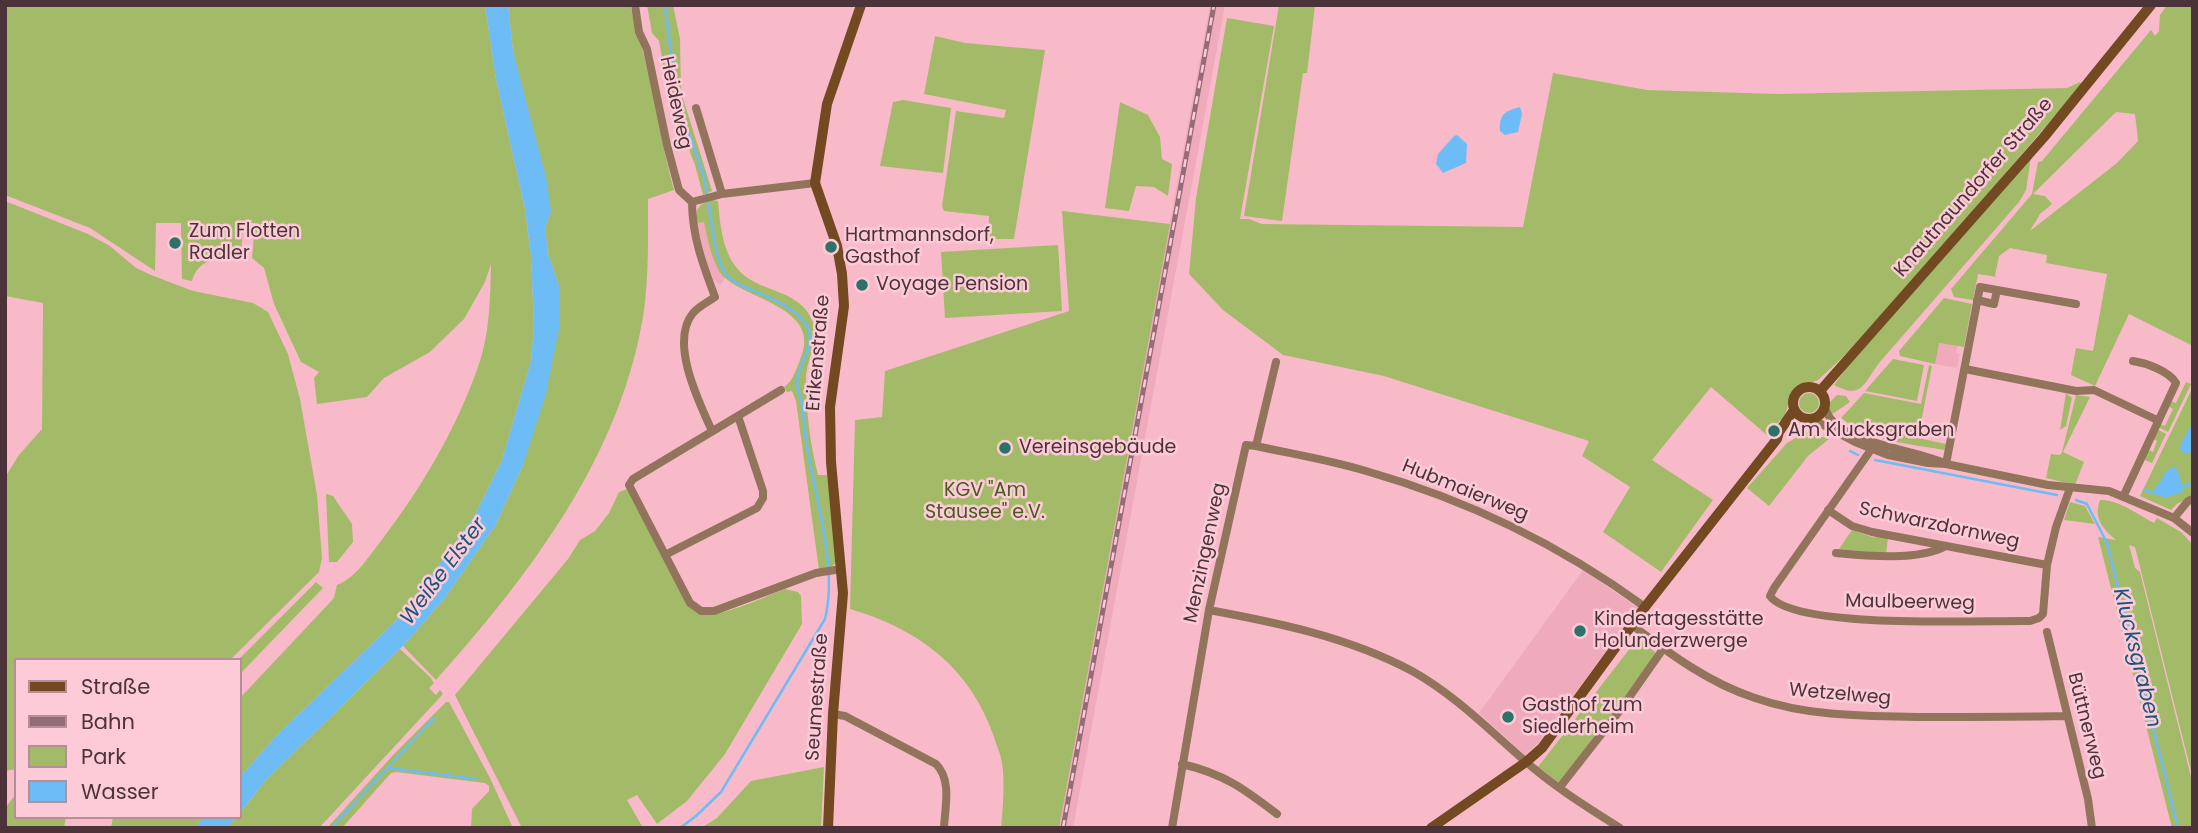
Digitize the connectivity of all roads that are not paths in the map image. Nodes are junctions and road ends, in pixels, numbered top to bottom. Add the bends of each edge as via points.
1 (635, 5) edge
2 (861, 5) edge
3 (2151, 5) edge
4 (696, 108) dead end
5 (815, 183) junction
6 (722, 194) junction
7 (692, 202) junction
8 (1997, 290) junction
9 (1977, 300) junction
10 (2076, 304) dead end
11 (2133, 361) dead end
12 (1276, 362) dead end
13 (1965, 369) junction
14 (781, 390) dead end
15 (1820, 391) junction
16 (1825, 406) junction
17 (1794, 410) junction
18 (738, 416) junction
19 (1809, 419) junction
20 (2157, 420) junction
21 (712, 431) junction
22 (1779, 437) junction
23 (1256, 446) junction
24 (1873, 447) junction
25 (831, 462) joint
26 (1946, 464) junction
27 (2070, 488) junction
28 (2124, 495) junction
29 (2193, 499) edge
30 (1828, 510) junction
31 (2174, 518) junction
32 (2193, 533) edge
33 (1946, 546) junction
34 (1836, 554) dead end
35 (665, 555) junction
36 (2048, 565) junction
37 (836, 569) junction
38 (1645, 607) junction
39 (1209, 610) junction
40 (1632, 625) junction
41 (2046, 632) dead end
42 (1663, 649) junction
43 (833, 714) junction
44 (2067, 716) junction
45 (1526, 762) junction
46 (1182, 764) junction
47 (1560, 787) junction
48 (1277, 814) dead end
49 (828, 828) edge
50 (944, 828) edge
51 (1172, 828) edge
52 (1431, 828) edge
53 (1620, 828) edge
54 (2092, 828) edge

1 - 7 street, Heideweg via 679,190
2 - 5 main road, Erikenstraße via 827,104
3 - 15 main road, Knautnaundorfer Straße via 2044,137
4 - 6 street, Heideweg
5 - 6 street
5 - 25 main road, Erikenstraße via 837,246 844,306 831,395
6 - 7 street
7 - 21 street, Heideweg via 698,252 715,297 694,312 684,349 696,397
8 - 9 street via 1980,287
8 - 9 street via 1994,304
8 - 10 street
9 - 13 street
11 - 20 street via 2173,377 2176,383
12 - 23 street, Menzingenweg
13 - 20 street via 2076,391 2094,390
13 - 26 street
14 - 18 street
15 - 16 main road
15 - 17 main road via 1800,389 1793,399
16 - 19 main road via 1821,414
16 - 24 street via 1827,415 1840,427
17 - 19 main road
17 - 22 main road
18 - 21 street
18 - 35 street via 763,498 757,508
19 - 22 main road
19 - 24 street
20 - 28 street
21 - 35 street via 629,485
22 - 38 main road
23 - 38 street, Hubmaierweg via 1363,470 1457,501 1518,527
23 - 39 street, Menzingenweg via 1246,445
24 - 26 street via 1929,456
24 - 30 street, Maulbeerweg
25 - 37 main road, Seumestraße
26 - 27 street
27 - 28 street
27 - 36 street
28 - 31 street
29 - 31 street
30 - 33 street, Schwarzdornweg via 1852,526
30 - 36 street, Maulbeerweg via 1770,596 1781,606 1877,621 2030,621 2043,614
31 - 32 street
33 - 34 street via 1892,555
33 - 36 street, Schwarzdornweg
35 - 37 street via 690,603 701,611 714,611
37 - 43 main road, Seumestraße via 842,620
38 - 40 main road
39 - 45 street via 1319,633 1412,672 1476,715
39 - 46 street, Menzingenweg
40 - 42 street, Wetzelweg
40 - 45 main road via 1542,748
41 - 44 street, Büttnerweg
42 - 44 street, Wetzelweg via 1717,682 1783,707 1875,716
42 - 47 street
43 - 49 main road, Seumestraße
43 - 50 street via 845,716 943,771
44 - 54 street, Büttnerweg
45 - 47 street
45 - 52 main road
46 - 48 street via 1234,782
46 - 51 street, Menzingenweg
47 - 53 street

